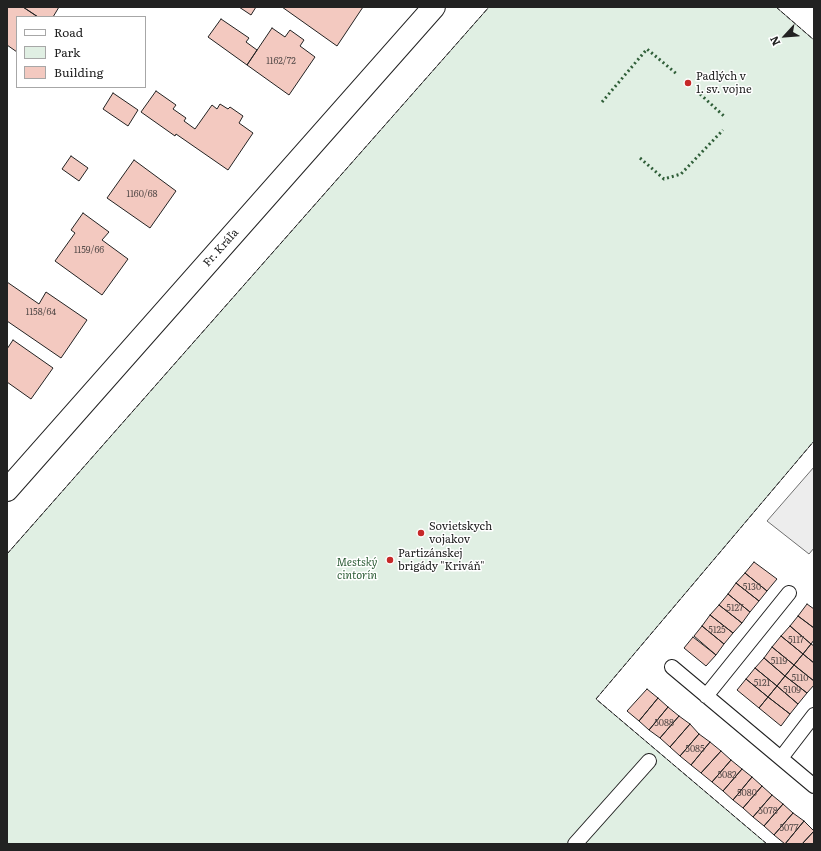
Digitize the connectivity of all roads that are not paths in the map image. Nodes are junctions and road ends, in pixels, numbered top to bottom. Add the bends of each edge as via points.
1 (434, 7) edge
2 (7, 490) edge
3 (788, 593) dead end
4 (672, 667) dead end
5 (706, 696) junction
6 (814, 715) edge
7 (780, 758) junction
8 (649, 761) dead end
9 (814, 786) edge
10 (575, 844) edge

1 - 2 street, Fr. Kráľa
3 - 5 lane
4 - 5 lane
5 - 7 lane
6 - 7 lane
7 - 9 lane
8 - 10 lane

